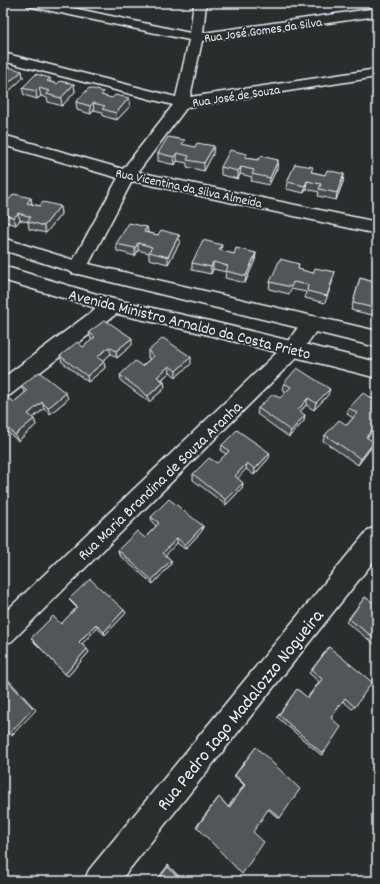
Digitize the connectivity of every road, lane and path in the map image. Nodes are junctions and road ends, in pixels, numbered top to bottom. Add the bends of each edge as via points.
1 (32, 3) edge
2 (101, 3) edge
3 (200, 3) edge
4 (323, 8) dead end
5 (377, 12) edge
6 (97, 17) junction
7 (331, 19) junction
8 (196, 38) junction
9 (3, 57) edge
10 (376, 74) edge
11 (182, 103) junction
12 (3, 140) edge
13 (127, 174) junction
14 (377, 228) edge
15 (3, 244) edge
16 (78, 268) junction
17 (3, 273) edge
18 (113, 306) junction
19 (310, 324) junction
20 (377, 339) edge
21 (292, 350) junction
22 (377, 370) edge
23 (3, 389) edge
24 (377, 538) edge
25 (3, 632) edge
26 (100, 881) edge

1 - 6 street, Rua José Gomes da Silva
2 - 6 street
3 - 8 street
4 - 7 street
5 - 7 street, Rua José Gomes da Silva
6 - 8 street, Rua José Gomes da Silva
7 - 8 street, Rua José Gomes da Silva
8 - 11 street
9 - 11 street, Rua José de Souza
10 - 11 street, Rua José de Souza
11 - 13 street
12 - 13 street, Rua Vicentina da Silva Almeida
13 - 14 street, Rua Vicentina da Silva Almeida
13 - 16 street
15 - 16 street, Avenida Ministro Arnaldo da Costa Prieto
16 - 19 street, Avenida Ministro Arnaldo da Costa Prieto
17 - 18 street, Avenida Ministro Arnaldo da Costa Prieto
18 - 21 street, Avenida Ministro Arnaldo da Costa Prieto
18 - 23 street
19 - 20 street, Avenida Ministro Arnaldo da Costa Prieto
19 - 21 street, Rua Maria Brandina de Souza Aranha
21 - 22 street, Avenida Ministro Arnaldo da Costa Prieto
21 - 25 street, Rua Maria Brandina de Souza Aranha
24 - 26 street, Rua Pedro Iago Madalozzo Nogueira

